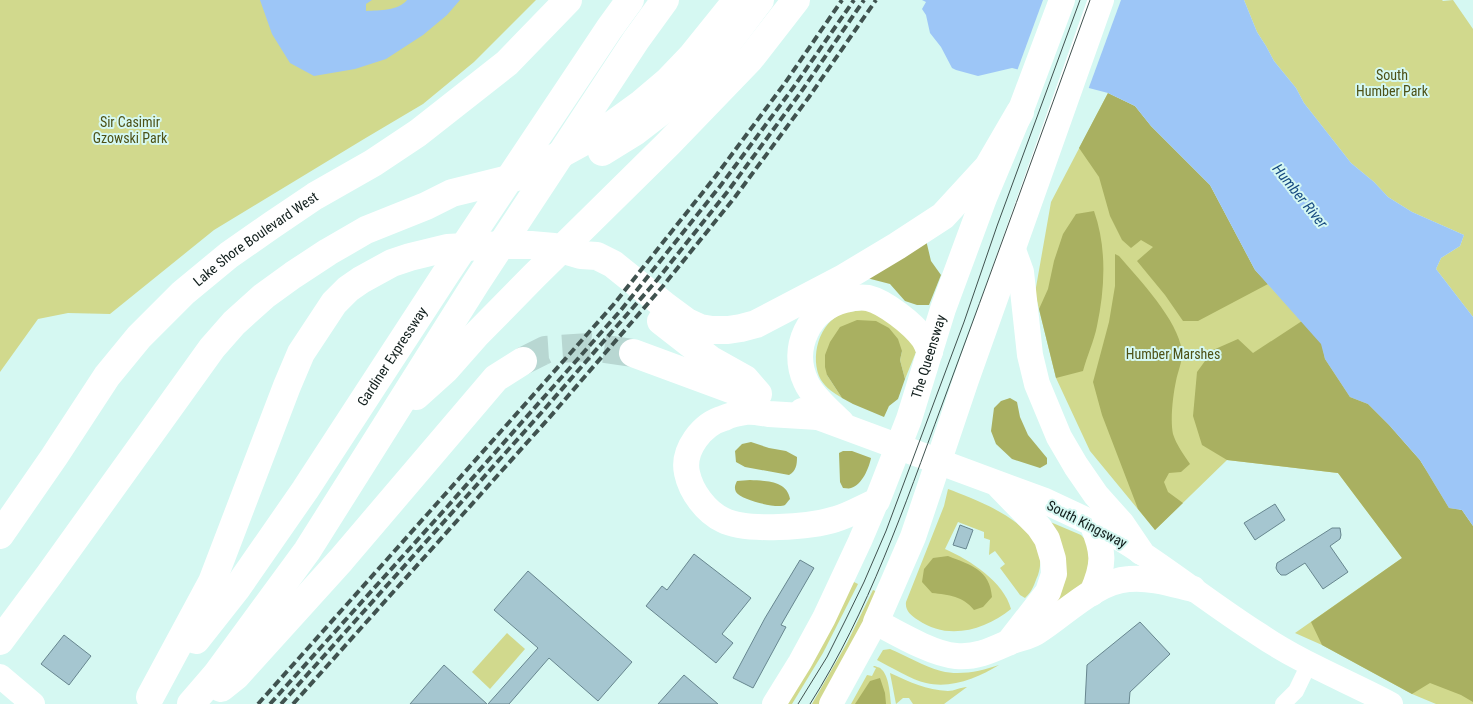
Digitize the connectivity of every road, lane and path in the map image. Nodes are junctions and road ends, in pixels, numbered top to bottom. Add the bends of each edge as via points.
1 (630, 0) edge
2 (666, 0) edge
3 (737, 0) edge
4 (760, 0) edge
5 (796, 0) edge
6 (1062, 0) edge
7 (1101, 0) edge
8 (563, 6) edge
9 (700, 61) junction
10 (1020, 112) junction
11 (579, 245) junction
12 (1013, 250) junction
13 (930, 352) junction
14 (633, 353) tunnel mouth
15 (523, 362) tunnel mouth
16 (758, 394) junction
17 (392, 417) junction
18 (818, 417) junction
19 (853, 429) junction
20 (991, 481) junction
21 (877, 500) junction
22 (1092, 523) junction
23 (0, 535) edge
24 (1141, 552) junction
25 (1193, 589) junction
26 (1092, 593) junction
27 (876, 622) junction
28 (0, 641) edge
29 (1009, 642) junction
30 (1309, 664) junction
31 (0, 676) edge
32 (147, 701) edge
33 (33, 704) edge
34 (191, 704) edge
35 (199, 704) edge
36 (774, 704) edge
37 (831, 704) edge
38 (1283, 704) edge
39 (1392, 704) edge

1 - 32 highway, Gardiner Expressway via 540,131 305,490 237,588
2 - 17 highway via 636,40 476,283
3 - 9 highway
4 - 9 highway
5 - 11 highway via 750,59 668,144
6 - 10 main road, The Queensway
7 - 12 main road
8 - 23 highway, Lake Shore Boulevard West via 507,63 418,133 374,163 315,196 228,255 183,293 139,337 107,376
9 - 28 highway via 584,142 521,176 452,193 366,230 264,296 234,323 189,379
10 - 11 highway via 988,167 944,216 842,279 756,324 728,330 700,328 687,322 613,264
10 - 13 main road, The Queensway via 984,198
11 - 16 highway via 593,268 711,360 745,379
11 - 17 highway via 534,276 446,369
11 - 32 highway via 447,248 384,267 354,284 334,303 302,353 212,582
12 - 24 main road via 1020,272 1030,355 1037,384 1059,437 1096,495
12 - 27 main road via 913,537
13 - 19 main road via 918,332 877,301 850,298 820,312 800,347 801,366 806,383 821,402
13 - 21 main road, The Queensway via 909,419
14 - 16 highway via 736,391
15 - 35 highway via 496,378 341,560 236,676
16 - 18 main road, South Kingsway
17 - 34 highway via 307,551
18 - 19 main road, South Kingsway
18 - 21 main road via 746,412 710,424 692,443 688,456 687,472 702,503 722,520 734,525 780,527 833,520
19 - 20 main road, South Kingsway
20 - 22 main road, South Kingsway
20 - 29 main road via 1039,527 1053,558 1054,574 1048,592
21 - 36 street, The Queensway via 824,618
22 - 24 street, South Kingsway
22 - 26 main road via 1102,555
24 - 25 street, South Kingsway
25 - 26 main road via 1161,581 1129,579
25 - 30 street, South Kingsway via 1262,637
26 - 29 main road via 1036,633
27 - 29 main road via 947,655 974,655
27 - 37 street
30 - 38 street via 1296,691
30 - 39 street, South Kingsway
31 - 33 street

